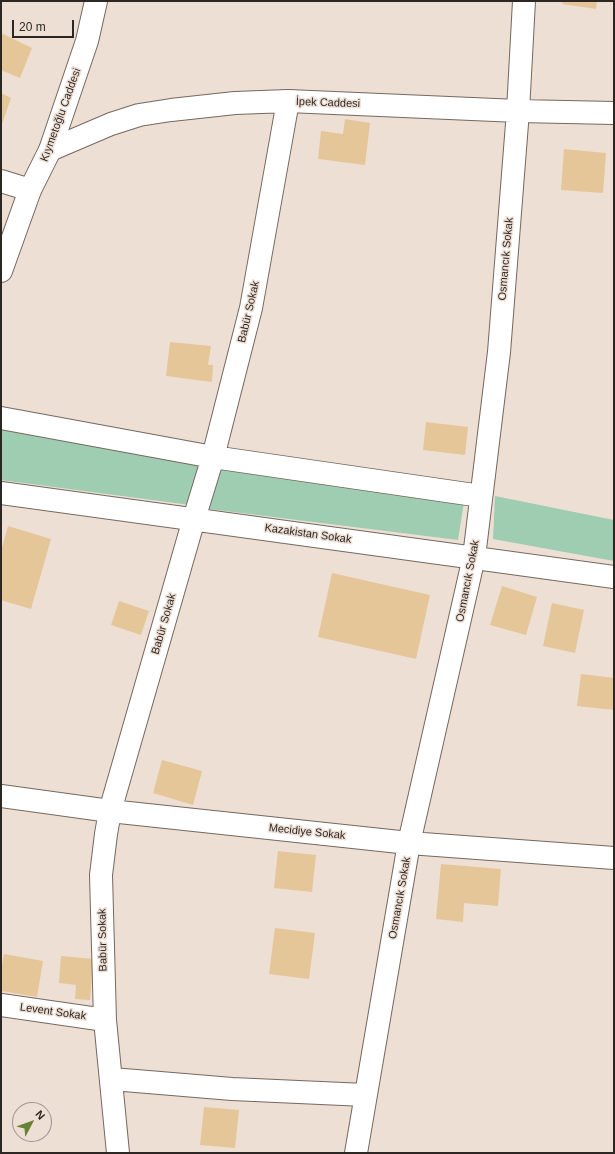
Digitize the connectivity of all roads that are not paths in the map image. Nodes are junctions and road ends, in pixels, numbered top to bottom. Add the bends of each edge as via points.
1 (96, 1) edge
2 (524, 1) edge
3 (288, 102) junction
4 (518, 111) junction
5 (614, 113) edge
6 (50, 150) junction
7 (1, 181) edge
8 (30, 190) junction
9 (1, 271) edge
10 (1, 418) edge
11 (213, 457) junction
12 (1, 493) edge
13 (481, 496) junction
14 (194, 519) junction
15 (474, 557) junction
16 (614, 577) edge
17 (1, 796) edge
18 (110, 811) junction
19 (409, 843) junction
20 (614, 858) edge
21 (1, 1005) edge
22 (105, 1020) junction
23 (112, 1079) junction
24 (365, 1095) junction
25 (118, 1153) edge
26 (356, 1153) edge

1 - 6 street, Kıymetoğlu Caddesi via 87,41
2 - 4 street, Osmancık Sokak
3 - 4 street, İpek Caddesi
3 - 6 street, İpek Caddesi via 235,103 139,115
3 - 11 street, Babür Sokak via 251,308
4 - 5 street, İpek Caddesi
4 - 13 street, Osmancık Sokak via 499,352
6 - 8 street, Kıymetoğlu Caddesi
7 - 8 street
8 - 9 street, Kıymetoğlu Caddesi
10 - 11 street
11 - 13 street
11 - 14 street, Babür Sokak
12 - 14 street, Kazakistan Sokak
13 - 15 street, Osmancık Sokak
14 - 15 street, Kazakistan Sokak
14 - 18 street, Babür Sokak
15 - 16 street, Kazakistan Sokak
15 - 19 street, Osmancık Sokak
17 - 18 street, Mecidiye Sokak
18 - 19 street, Mecidiye Sokak
18 - 22 street, Babür Sokak via 101,875
19 - 20 street, Mecidiye Sokak
19 - 24 street, Osmancık Sokak
21 - 22 street, Levent Sokak
22 - 23 street, Babür Sokak
23 - 24 street via 232,1089
23 - 25 street, Babür Sokak
24 - 26 street, Osmancık Sokak

